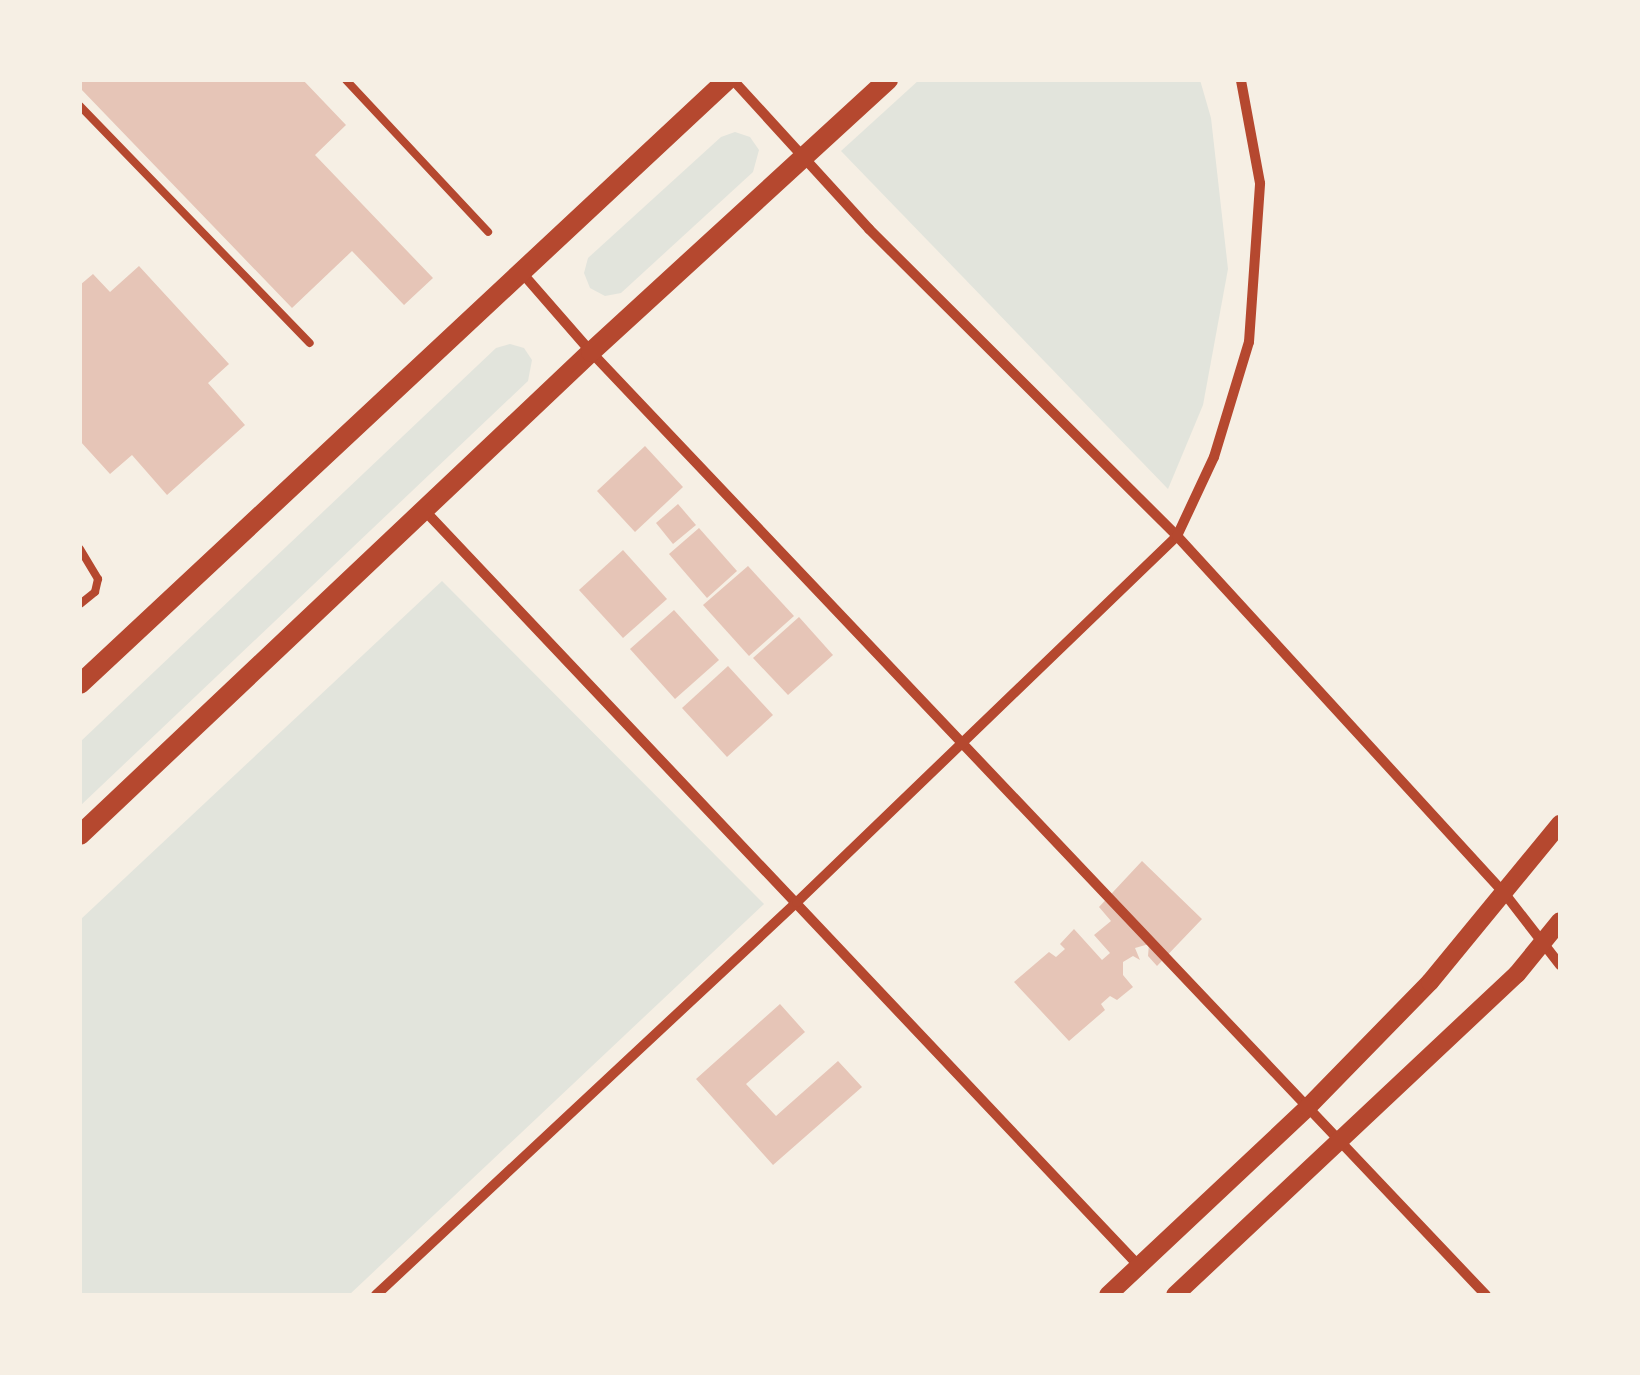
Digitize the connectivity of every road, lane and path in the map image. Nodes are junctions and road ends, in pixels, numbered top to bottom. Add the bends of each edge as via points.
1 (346, 80) edge
2 (730, 80) edge
3 (888, 80) edge
4 (1240, 80) edge
5 (80, 106) edge
6 (806, 156) junction
7 (488, 232) dead end
8 (523, 274) junction
9 (310, 342) dead end
10 (591, 352) junction
11 (426, 512) junction
12 (1177, 536) junction
13 (80, 549) edge
14 (80, 604) edge
15 (80, 684) edge
16 (963, 741) junction
17 (1560, 824) edge
18 (80, 835) edge
19 (1505, 894) junction
20 (797, 902) junction
21 (1560, 921) edge
22 (1542, 946) junction
23 (1560, 965) edge
24 (1308, 1107) junction
25 (1338, 1139) junction
26 (1138, 1266) junction
27 (376, 1295) edge
28 (1108, 1295) edge
29 (1175, 1295) edge
30 (1486, 1295) edge

1 - 7 lane
2 - 6 street
2 - 8 main road
3 - 6 main road
4 - 12 street via 1260,183 1249,342 1214,457
5 - 9 lane
6 - 10 main road
6 - 12 street via 869,229
8 - 10 street
8 - 15 main road
10 - 11 main road
10 - 16 street
11 - 18 main road
11 - 20 street
12 - 16 street
12 - 19 street
13 - 14 lane via 98,579 95,592
16 - 20 street
16 - 24 street
17 - 19 street
19 - 22 street
19 - 24 street
20 - 26 street
20 - 27 street
21 - 22 street
22 - 23 street
22 - 25 street
24 - 25 street
24 - 26 street
25 - 29 street
25 - 30 street
26 - 28 street

